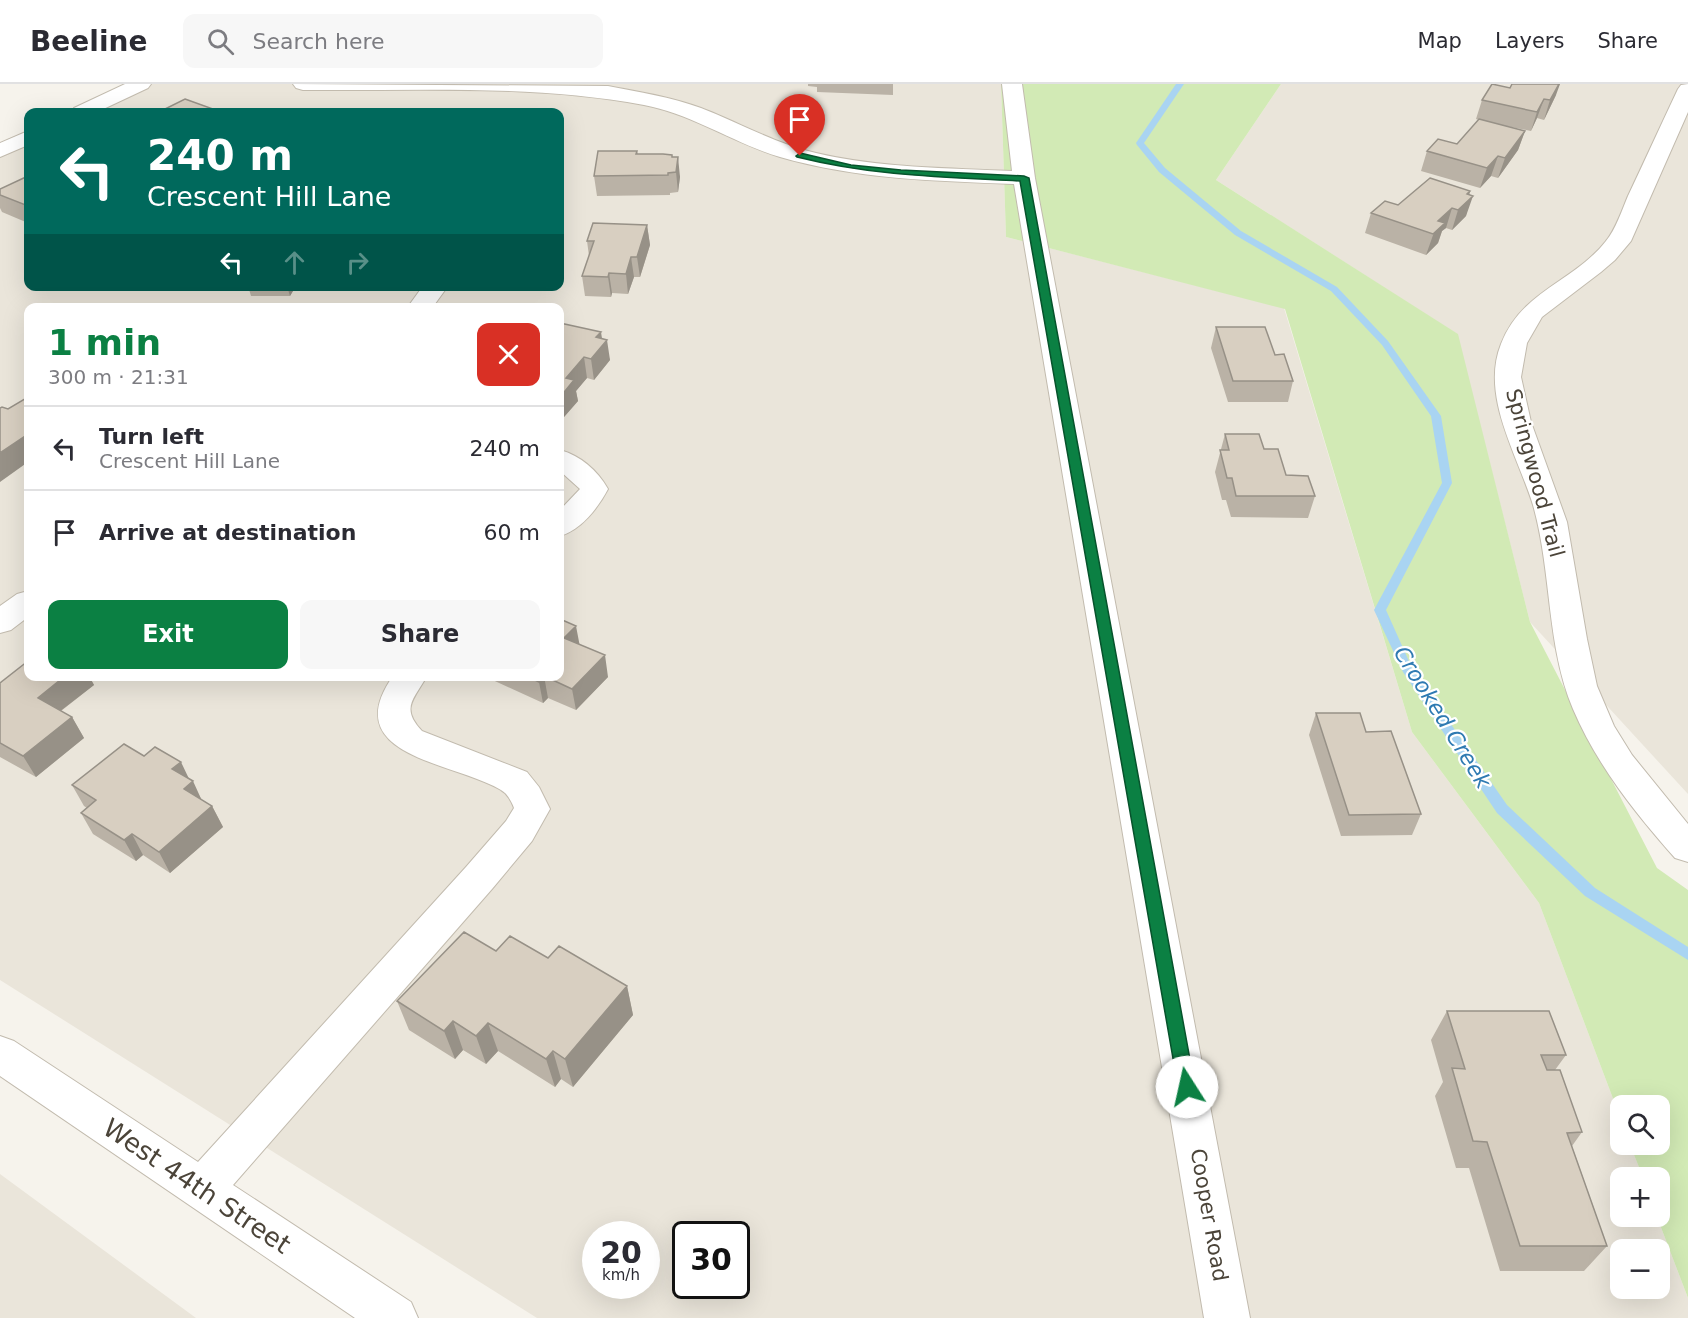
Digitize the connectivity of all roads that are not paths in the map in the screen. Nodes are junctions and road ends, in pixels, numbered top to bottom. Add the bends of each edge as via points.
1 (141, 84) edge
2 (303, 84) edge
3 (1012, 84) edge
4 (1688, 89) edge
5 (90, 108) edge
6 (24, 139) edge
7 (0, 150) edge
8 (1024, 178) junction
9 (432, 291) edge
10 (423, 303) edge
11 (564, 461) edge
12 (564, 522) edge
13 (24, 605) edge
14 (0, 622) edge
15 (408, 681) edge
16 (1688, 848) edge
17 (0, 1054) edge
18 (202, 1189) junction
19 (395, 1318) edge
20 (1227, 1318) edge

1 - 5 street
2 - 8 street via 523,95 597,90 692,112 784,151 839,165 901,173
3 - 8 street, Cooper Road
4 - 16 street, Springwood Trail via 1619,241 1592,270 1548,297 1530,315 1513,344 1508,369 1513,404 1552,520 1572,654 1586,700 1612,754 1644,799
6 - 7 street
8 - 20 street, Cooper Road
9 - 10 street
11 - 12 street via 580,471 594,489
13 - 14 street
15 - 18 street via 393,710 396,724 410,740 515,781 532,809 519,831 479,878
17 - 18 street, West 44th Street
18 - 19 street, West 44th Street

